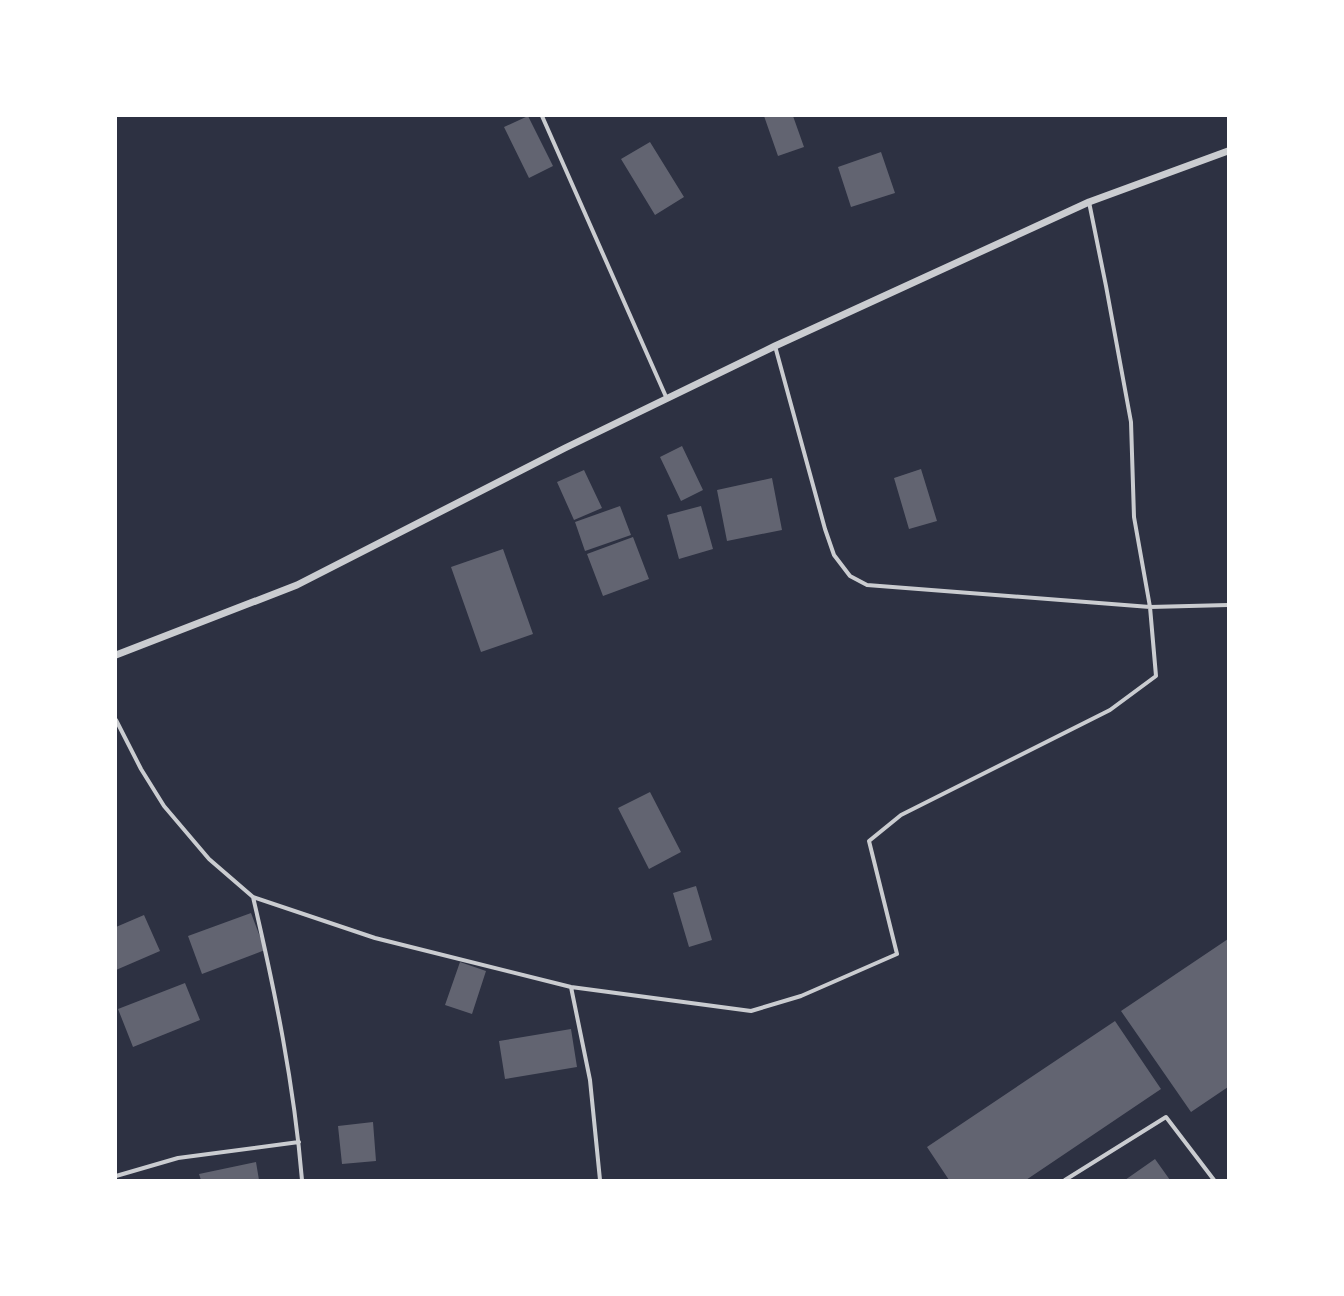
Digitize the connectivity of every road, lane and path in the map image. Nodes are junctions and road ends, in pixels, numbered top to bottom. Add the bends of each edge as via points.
1 (542, 116) edge
2 (1228, 151) edge
3 (1089, 202) junction
4 (776, 346) junction
5 (667, 399) junction
6 (1228, 605) edge
7 (1150, 607) junction
8 (116, 656) edge
9 (116, 720) edge
10 (253, 897) junction
11 (571, 987) junction
12 (299, 1142) junction
13 (116, 1176) edge
14 (302, 1180) edge
15 (600, 1180) edge
16 (1065, 1180) edge
17 (1214, 1180) edge

1 - 5 street
2 - 3 street
3 - 4 street
3 - 7 street via 1131,422 1134,517
4 - 5 street
4 - 7 street via 825,529 834,555 850,576 867,585
5 - 8 street via 565,448 297,585
6 - 7 street
7 - 11 street via 1156,676 1110,710 901,815 869,842 897,954 801,996 751,1011
9 - 10 street via 141,769 164,806 209,859
10 - 11 street via 375,938
10 - 12 street via 273,982
11 - 15 street via 590,1080
12 - 13 street via 178,1158
12 - 14 street
16 - 17 street via 1166,1117

